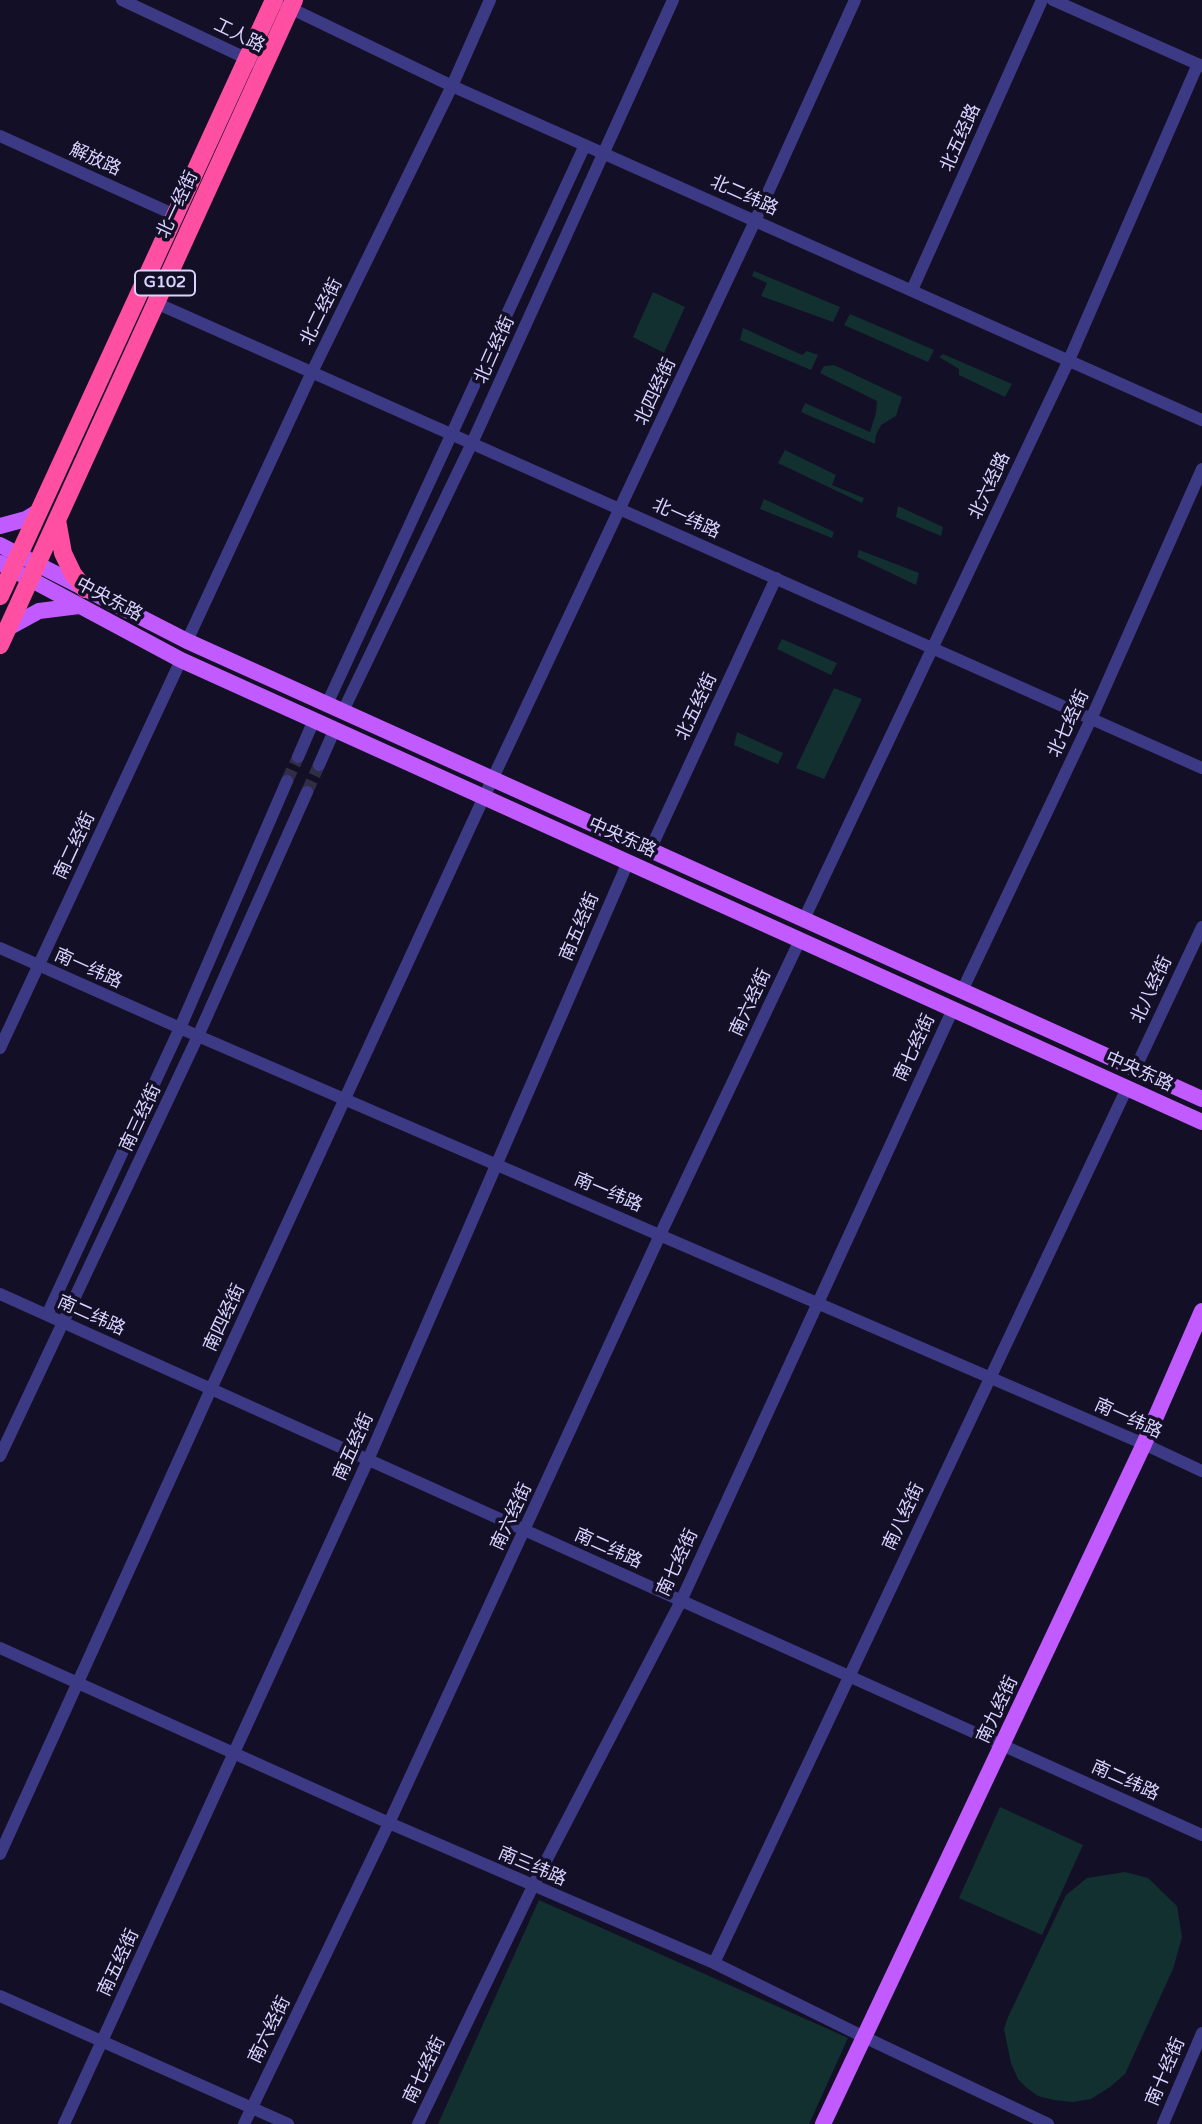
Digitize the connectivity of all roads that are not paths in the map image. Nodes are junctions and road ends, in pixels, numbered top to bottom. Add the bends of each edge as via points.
1 (122, 0) edge
2 (490, 0) edge
3 (673, 0) edge
4 (855, 0) edge
5 (1042, 0) edge
6 (1053, 0) edge
7 (283, 2) edge
8 (247, 58) junction
9 (1200, 65) edge
10 (264, 68) junction
11 (452, 86) junction
12 (0, 136) edge
13 (585, 145) junction
14 (603, 153) junction
15 (175, 215) junction
16 (755, 221) junction
17 (912, 290) junction
18 (156, 303) junction
19 (1069, 360) junction
20 (312, 372) junction
21 (1202, 420) edge
22 (452, 434) junction
23 (472, 443) junction
24 (1202, 469) edge
25 (620, 509) junction
26 (39, 511) junction
27 (57, 520) junction
28 (0, 526) edge
29 (0, 545) edge
30 (11, 562) edge
31 (34, 573) junction
32 (776, 578) junction
33 (0, 596) edge
34 (83, 598) junction
35 (8, 628) junction
36 (187, 641) junction
37 (0, 645) edge
38 (933, 648) junction
39 (181, 660) junction
40 (327, 704) junction
41 (343, 711) junction
42 (1091, 719) junction
43 (314, 720) junction
44 (334, 730) junction
45 (298, 757) tunnel mouth
46 (319, 765) tunnel mouth
47 (1202, 768) edge
48 (493, 779) junction
49 (287, 781) tunnel mouth
50 (307, 792) tunnel mouth
51 (484, 797) junction
52 (650, 850) junction
53 (628, 862) junction
54 (804, 919) junction
55 (1202, 927) edge
56 (800, 940) junction
57 (0, 948) edge
58 (38, 966) junction
59 (962, 991) junction
60 (953, 1009) junction
61 (180, 1028) junction
62 (198, 1036) junction
63 (0, 1048) edge
64 (1135, 1069) junction
65 (1127, 1088) junction
66 (345, 1099) junction
67 (1202, 1099) edge
68 (1202, 1122) edge
69 (497, 1164) junction
70 (660, 1235) junction
71 (0, 1294) edge
72 (817, 1303) junction
73 (1202, 1311) edge
74 (47, 1315) junction
75 (64, 1323) junction
76 (989, 1377) junction
77 (211, 1389) junction
78 (1144, 1444) junction
79 (0, 1456) edge
80 (368, 1460) junction
81 (1202, 1472) edge
82 (525, 1531) junction
83 (681, 1601) junction
84 (0, 1648) edge
85 (849, 1676) junction
86 (79, 1683) junction
87 (1002, 1745) junction
88 (235, 1752) junction
89 (389, 1823) junction
90 (1202, 1835) edge
91 (0, 1854) edge
92 (533, 1886) junction
93 (714, 1963) junction
94 (0, 1996) edge
95 (1202, 2033) edge
96 (864, 2037) junction
97 (103, 2042) junction
98 (252, 2108) junction
99 (64, 2124) edge
100 (244, 2124) edge
101 (289, 2124) edge
102 (418, 2124) edge
103 (823, 2124) edge
104 (1048, 2124) edge
105 (1163, 2124) edge

1 - 8 street, 工人路
2 - 11 street, 北二经街
3 - 14 street, 北三经街
4 - 16 street, 北四经街
5 - 17 street, 北五经路
6 - 9 street
7 - 8 highway, 北一经街 / G102
7 - 10 highway, 北一经街 / G102
7 - 11 street, 北二纬路
8 - 10 street, 工人路
8 - 15 highway, 北一经街 / G102
9 - 19 street, 北六经路
10 - 18 highway, 北一经街 / G102
11 - 13 street, 北二纬路
11 - 20 street, 北二经街
12 - 15 street, 解放路
13 - 14 street, 北二纬路
13 - 22 street
14 - 16 street, 北二纬路
14 - 23 street, 北三经街
15 - 26 highway, 北一经街 / G102
16 - 17 street, 北二纬路
16 - 25 street, 北四经街
17 - 19 street, 北二纬路
18 - 20 street, 北一纬路
18 - 27 highway, 北一经街 / G102
19 - 21 street, 北二纬路
19 - 38 street, 北六经路
20 - 22 street, 北一纬路
20 - 36 street, 北二经街
22 - 23 street, 北一纬路
22 - 40 street
23 - 25 street, 北一纬路
23 - 41 street, 北三经街
24 - 42 street, 北七经街
25 - 32 street, 北一纬路
25 - 48 street, 北四经街
26 - 28 main road
26 - 30 highway, 北一经街 / G102
27 - 31 highway, 北一经街 / G102
27 - 34 highway via 63,553
29 - 30 main road, 中央东路
30 - 31 main road, 中央东路
30 - 33 highway, G102
31 - 34 main road, 中央东路
31 - 35 highway, G102
32 - 38 street, 北一纬路
32 - 52 street, 北五经街
34 - 35 main road via 39,611
34 - 36 main road, 中央东路
34 - 39 main road, 中央东路
35 - 37 highway, G102
36 - 40 main road, 中央东路
38 - 42 street, 北一纬路
38 - 54 street, 北六经路
39 - 43 main road, 中央东路
39 - 58 street, 南二经街
40 - 41 main road, 中央东路
41 - 48 main road, 中央东路
42 - 47 street, 北一纬路
42 - 59 street, 北七经街
43 - 44 main road, 中央东路
43 - 45 street
44 - 46 street
44 - 51 main road, 中央东路
48 - 51 street, 北四经街
48 - 52 main road, 中央东路
49 - 61 street
50 - 62 street, 南三经街
51 - 53 main road, 中央东路
51 - 66 street, 南四经街
52 - 54 main road, 中央东路
53 - 56 main road, 中央东路
53 - 69 street, 南五经街
54 - 59 main road, 中央东路
55 - 64 street, 北八经街
56 - 60 main road, 中央东路
56 - 70 street, 南六经街
57 - 58 street, 南一纬路
58 - 61 street, 南一纬路
58 - 63 street, 南二经街
59 - 64 main road, 中央东路
60 - 65 main road, 中央东路
60 - 72 street, 南七经街
61 - 62 street, 南一纬路
61 - 74 street
62 - 66 street, 南一纬路
62 - 75 street, 南三经街
64 - 67 main road, 中央东路
65 - 68 main road, 中央东路
65 - 76 street, 南八经街
66 - 69 street, 南一纬路
66 - 77 street, 南四经街
69 - 70 street, 南一纬路
69 - 80 street, 南五经街
70 - 72 street, 南一纬路
70 - 82 street, 南六经街
71 - 74 street, 南二纬路
72 - 76 street, 南一纬路
72 - 83 street, 南七经街
73 - 78 main road, 南九经街
74 - 75 street, 南二纬路
75 - 77 street, 南二纬路
75 - 79 street, 南三经街
76 - 78 street, 南一纬路
76 - 85 street, 南八经街
77 - 80 street, 南二纬路
77 - 86 street, 南四经街
78 - 81 street, 南一纬路
78 - 87 main road, 南九经街
80 - 82 street, 南二纬路
80 - 88 street, 南五经街
82 - 83 street, 南二纬路
82 - 89 street, 南六经街
83 - 85 street, 南二纬路
83 - 92 street, 南七经街
84 - 86 street, 南三纬路
85 - 87 street, 南二纬路
85 - 93 street, 南八经街
86 - 88 street, 南三纬路
86 - 91 street, 南四经街
87 - 90 street, 南二纬路
87 - 96 main road, 南九经街
88 - 89 street, 南三纬路
88 - 97 street, 南五经街
89 - 92 street, 南三纬路
89 - 98 street, 南六经街
92 - 93 street, 南三纬路
92 - 102 street, 南七经街
93 - 96 street, 南三纬路
94 - 97 street
95 - 105 street, 南十经街
96 - 103 main road, 南九经街
96 - 104 street, 南三纬路
97 - 98 street
97 - 99 street, 南五经街
98 - 100 street, 南六经街
98 - 101 street

